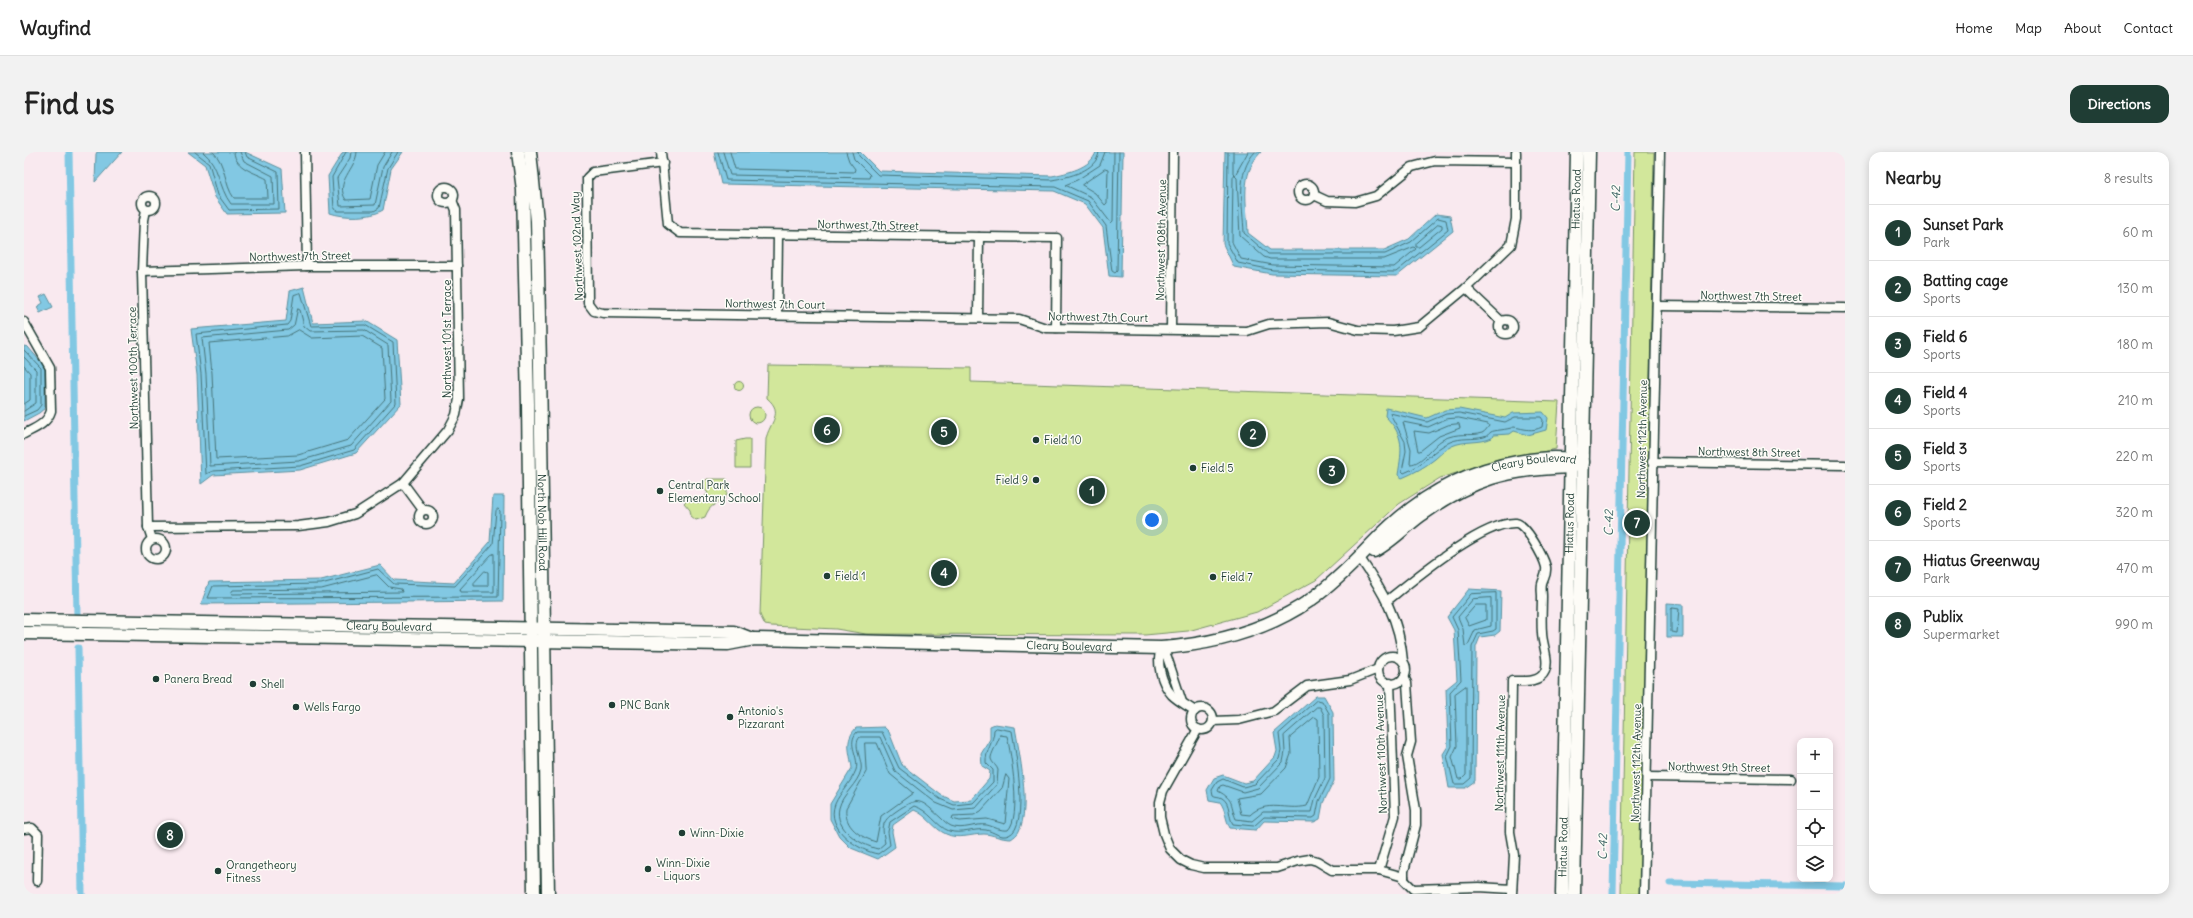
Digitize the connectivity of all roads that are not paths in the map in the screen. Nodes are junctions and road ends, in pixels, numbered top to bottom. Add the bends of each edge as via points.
1 (305, 152) edge
2 (518, 152) edge
3 (530, 152) edge
4 (661, 152) edge
5 (1173, 152) edge
6 (1516, 152) edge
7 (1577, 152) edge
8 (1589, 152) edge
9 (1660, 152) edge
10 (1516, 162) junction
11 (663, 163) junction
12 (1314, 195) dead end
13 (452, 200) dead end
14 (146, 210) dead end
15 (778, 235) junction
16 (979, 237) junction
17 (307, 266) junction
18 (457, 266) junction
19 (142, 271) junction
20 (1466, 288) junction
21 (1657, 306) junction
22 (1845, 308) edge
23 (594, 311) joint
24 (777, 315) junction
25 (978, 318) junction
26 (1501, 321) dead end
27 (24, 322) edge
28 (1056, 328) junction
29 (1171, 329) junction
30 (24, 434) edge
31 (1571, 462) junction
32 (1583, 462) junction
33 (1652, 462) junction
34 (1845, 465) edge
35 (403, 483) junction
36 (423, 510) dead end
37 (148, 527) junction
38 (152, 539) dead end
39 (1360, 558) junction
40 (1388, 600) junction
41 (24, 620) edge
42 (530, 628) junction
43 (24, 633) edge
44 (543, 636) junction
45 (530, 642) junction
46 (1161, 648) junction
47 (1403, 660) junction
48 (1378, 669) junction
49 (1404, 677) junction
50 (1390, 683) junction
51 (1195, 711) junction
52 (1213, 721) junction
53 (1198, 729) junction
54 (1647, 777) junction
55 (1791, 779) dead end
56 (24, 829) edge
57 (1379, 870) junction
58 (1404, 877) junction
59 (37, 881) dead end
60 (1512, 891) edge
61 (534, 894) edge
62 (548, 894) edge
63 (1562, 894) edge
64 (1574, 894) edge
65 (1644, 894) edge

1 - 17 street
2 - 42 main road, North Nob Hill Road via 523,190
3 - 44 main road, North Nob Hill Road via 537,221
4 - 11 street
5 - 29 street, Northwest 108th Avenue
6 - 10 street
7 - 31 main road, Hiatus Road
8 - 32 main road, Hiatus Road
9 - 21 street, Northwest 112th Avenue
10 - 12 street via 1435,161 1412,168 1376,196 1355,202 1327,201
10 - 20 street via 1516,219 1511,245
11 - 15 street, Northwest 7th Street via 668,224 680,233
11 - 23 street, Northwest 102nd Way via 593,172 587,178 588,303
13 - 18 street, Northwest 101st Terrace via 456,210
14 - 19 street, Northwest 100th Terrace
15 - 16 street, Northwest 7th Street
15 - 24 street
16 - 25 street
16 - 28 street, Northwest 7th Street via 1056,238
17 - 18 street, Northwest 7th Street
17 - 19 street, Northwest 7th Street
18 - 35 street, Northwest 101st Terrace via 459,399 456,415 448,430
19 - 37 street, Northwest 100th Terrace
20 - 26 street
20 - 29 street, Northwest 7th Court via 1419,327 1393,331 1358,330 1328,322 1269,324 1247,331
21 - 22 street, Northwest 7th Street
21 - 33 street, Northwest 112th Avenue
23 - 24 street, Northwest 7th Court
24 - 25 street, Northwest 7th Court
25 - 28 street, Northwest 7th Court via 1019,319 1046,328
27 - 30 street via 50,368 49,418
28 - 29 street, Northwest 7th Court
31 - 32 main road, Cleary Boulevard
31 - 39 main road, Cleary Boulevard via 1514,463 1455,481 1410,510 1370,545
31 - 63 main road, Hiatus Road
32 - 64 main road, Hiatus Road
33 - 34 street, Northwest 8th Street
33 - 54 street, Northwest 112th Avenue
35 - 36 street
35 - 37 street, Northwest 101st Terrace via 355,514 329,522 298,526
37 - 38 street, Northwest 100th Terrace
39 - 40 street
39 - 46 main road, Cleary Boulevard via 1309,601 1262,626 1213,642
40 - 47 street
40 - 60 street, Northwest 111th Avenue via 1452,550 1491,530 1517,523 1524,526 1544,561 1546,576 1542,584 1542,632 1546,670 1541,677 1532,681 1512,681
41 - 42 main road, Cleary Boulevard
42 - 44 main road, Cleary Boulevard
42 - 45 main road, North Nob Hill Road
43 - 45 main road, Cleary Boulevard
44 - 45 main road, Cleary Boulevard
44 - 46 main road, Cleary Boulevard via 728,644 754,639
44 - 62 main road, North Nob Hill Road
45 - 61 main road, North Nob Hill Road
46 - 51 street via 1157,659 1166,688
47 - 48 street via 1396,656 1388,656 1381,661
47 - 49 street via 1406,668
48 - 50 street via 1382,679
48 - 52 street via 1350,680 1307,686 1274,711 1239,720
49 - 50 street via 1398,682
49 - 58 street via 1407,683 1411,738 1407,756 1416,810 1416,825
50 - 57 street, Northwest 110th Avenue via 1395,816
51 - 52 street via 1206,709 1212,714
51 - 53 street via 1192,720
52 - 53 street via 1206,729
53 - 57 street via 1163,791 1160,802 1164,834 1170,849 1181,860 1191,865 1212,868 1277,868 1298,860 1310,859 1332,870
54 - 55 street, Northwest 9th Street
54 - 65 street, Northwest 112th Avenue
56 - 59 street via 32,828 38,834
57 - 58 street
58 - 60 street via 1413,889 1479,887

